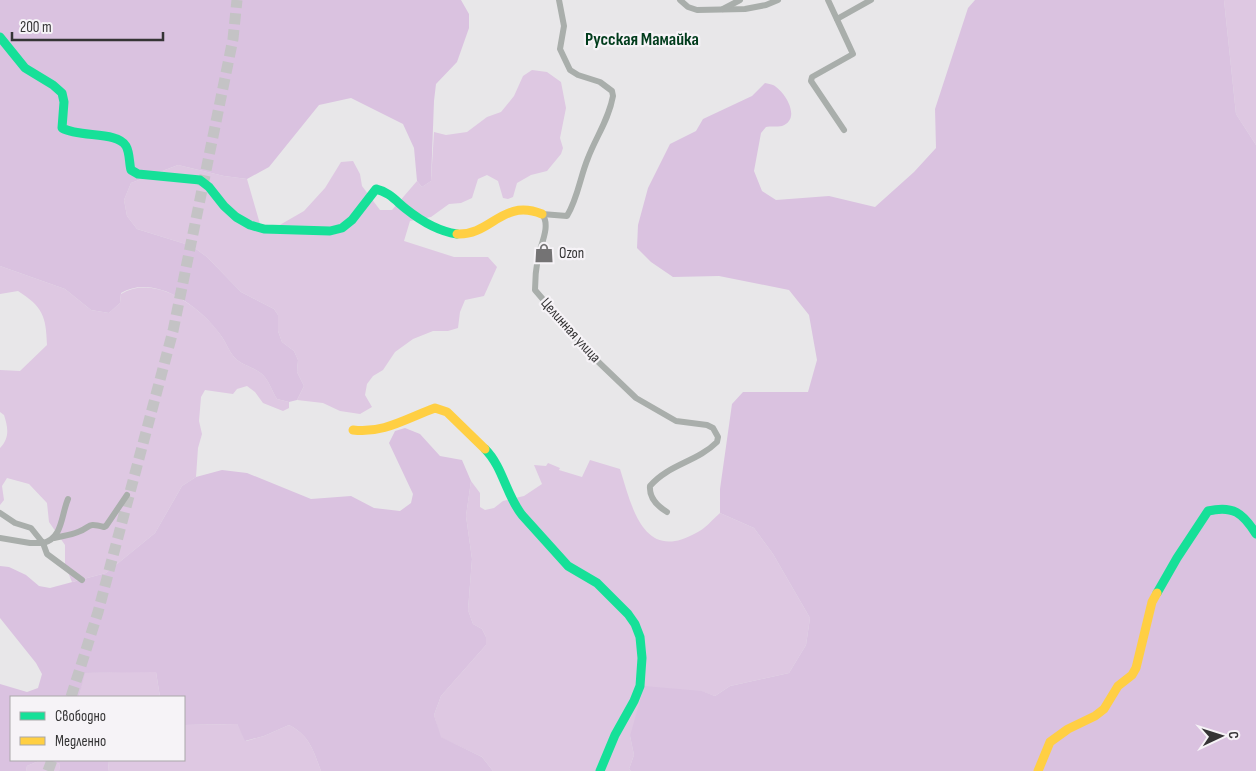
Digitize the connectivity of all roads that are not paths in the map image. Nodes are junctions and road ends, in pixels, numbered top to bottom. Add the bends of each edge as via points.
1 (560, 0) edge
2 (680, 0) edge
3 (740, 0) edge
4 (778, 0) edge
5 (828, 0) edge
6 (871, 0) edge
7 (722, 9) junction
8 (837, 19) junction
9 (0, 38) edge
10 (844, 130) dead end
11 (542, 214) junction
12 (353, 430) dead end
13 (126, 495) dead end
14 (68, 499) dead end
15 (667, 512) dead end
16 (0, 513) edge
17 (1256, 534) edge
18 (0, 538) edge
19 (54, 538) junction
20 (43, 543) junction
21 (82, 580) dead end
22 (600, 771) edge
23 (1038, 771) edge

1 - 11 street via 564,26 560,49 570,70 600,82 612,91 613,96 567,216
2 - 7 street via 697,10
3 - 7 street
4 - 7 street via 745,9
5 - 8 street
6 - 8 street
8 - 10 street via 854,54 812,77 811,81
9 - 11 street via 19,62 62,93 62,128 68,133 121,140 126,146 131,170 138,174 200,180 224,206 250,226 330,232 352,220 376,190 388,194 427,224 460,234 473,232 512,211 528,209
11 - 15 street, Целинная улица via 546,228 534,290 588,352 636,398 676,421 707,425 718,437 717,442 701,454 667,470 650,486 652,499
12 - 22 street via 374,432 389,428 435,408 447,412 489,453 522,515 568,566 597,583 635,624 642,658 640,686
13 - 19 street via 106,526 93,524 80,532
14 - 19 street
16 - 20 street via 31,528
17 - 23 street via 1241,514 1229,508 1208,511 1152,602 1132,675 1118,686 1096,716 1050,742
18 - 20 street
19 - 20 street
20 - 21 street via 47,554

